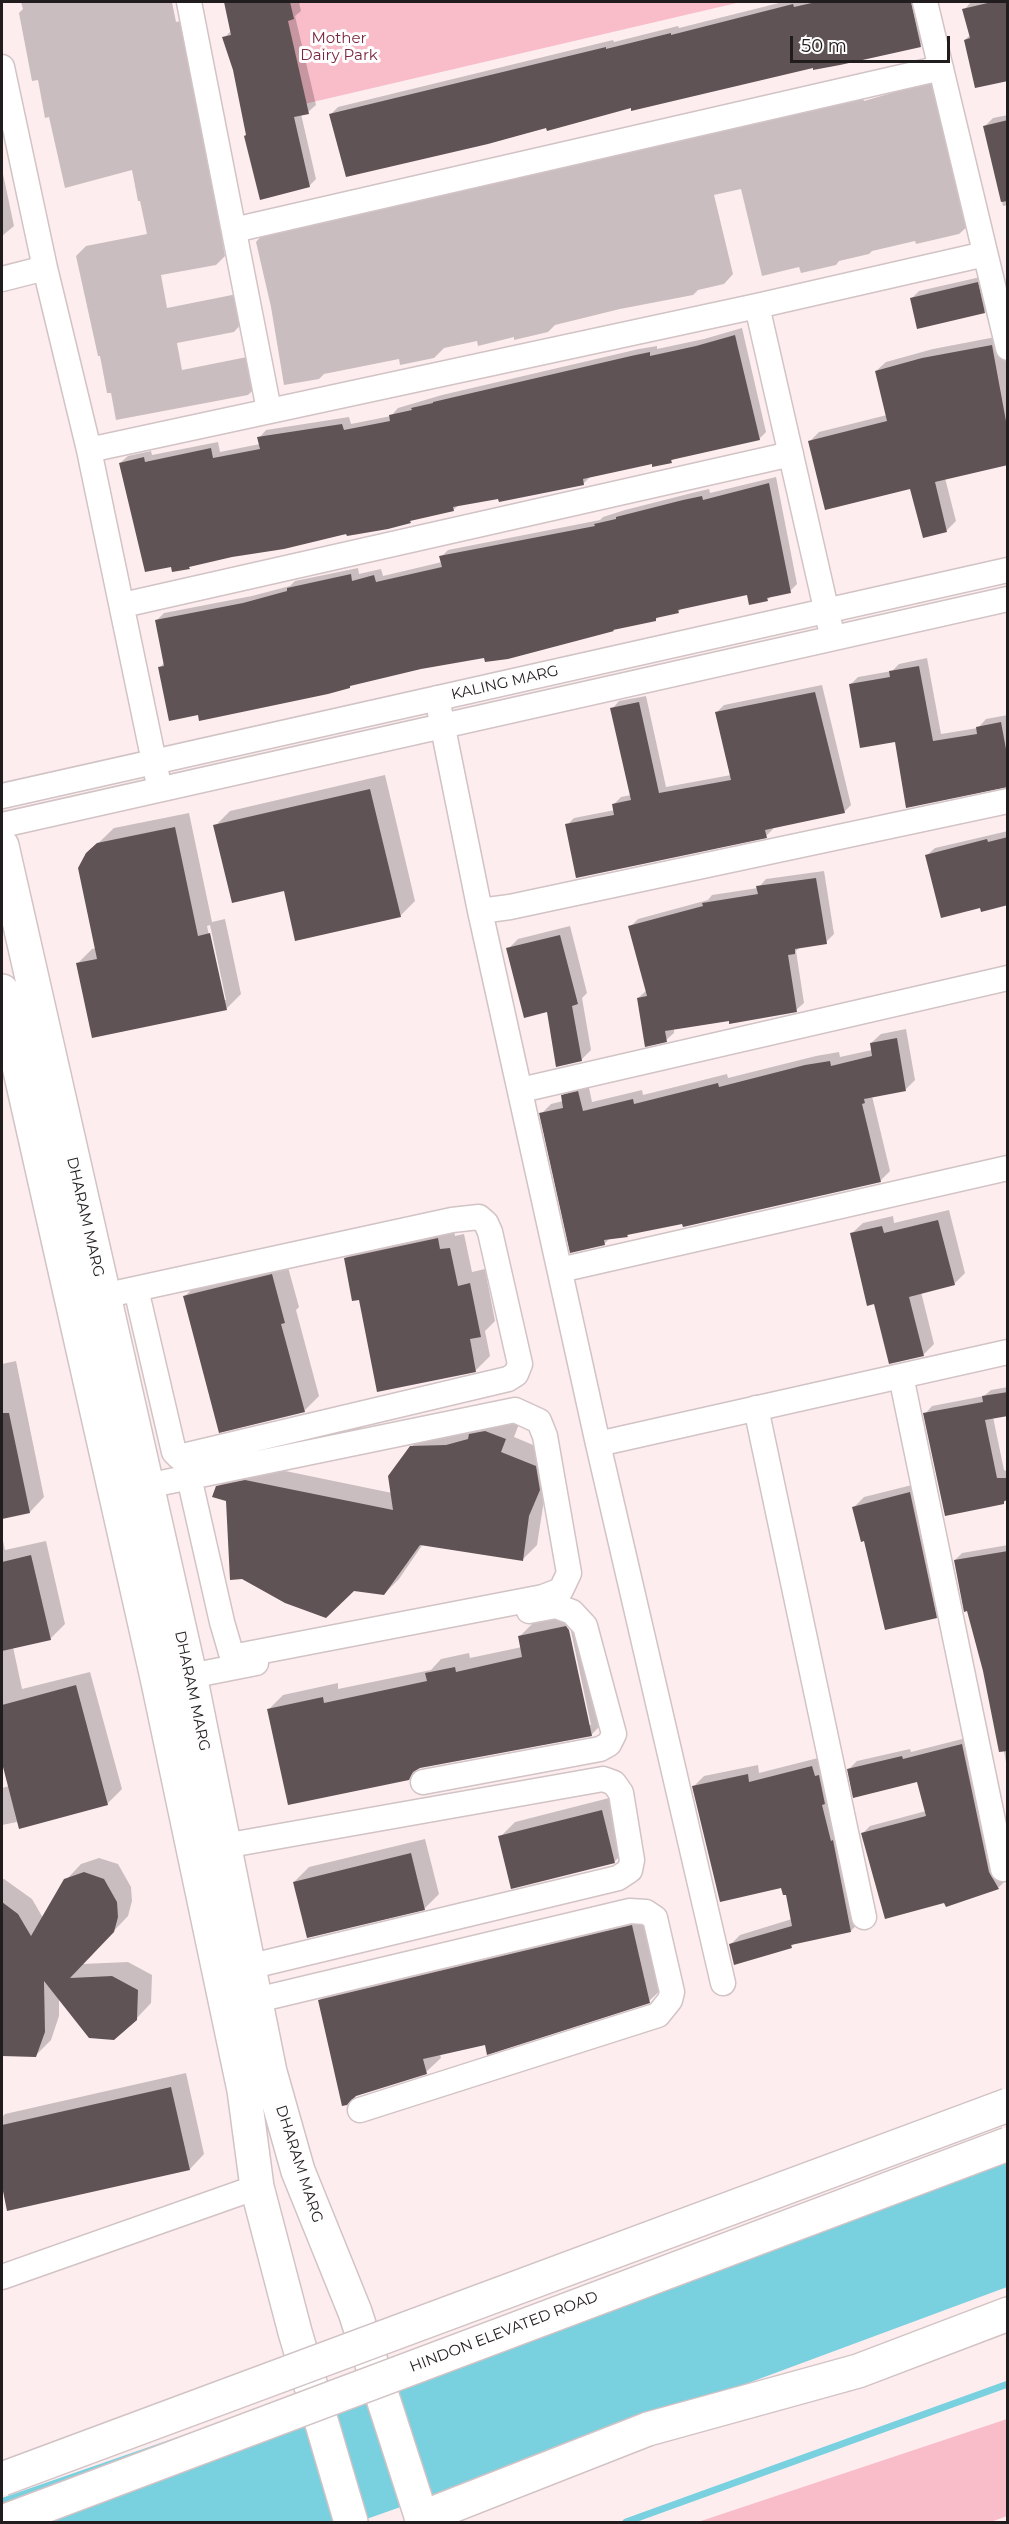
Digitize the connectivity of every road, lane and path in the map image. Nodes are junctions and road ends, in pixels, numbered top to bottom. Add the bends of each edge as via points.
1 (189, 2) edge
2 (926, 2) edge
3 (2, 67) edge
4 (941, 68) junction
5 (234, 230) junction
6 (985, 254) junction
7 (45, 268) junction
8 (2, 279) edge
9 (757, 306) junction
10 (1008, 348) edge
11 (269, 410) junction
12 (89, 450) junction
13 (791, 454) junction
14 (1008, 570) edge
15 (1008, 599) edge
16 (123, 605) junction
17 (827, 611) junction
18 (833, 638) junction
19 (437, 698) junction
20 (443, 726) junction
21 (154, 762) junction
22 (160, 789) junction
23 (2, 796) edge
24 (1008, 801) edge
25 (2, 825) edge
26 (2, 846) edge
27 (480, 911) junction
28 (1008, 978) edge
29 (3, 1005) edge
30 (521, 1090) junction
31 (1008, 1168) edge
32 (560, 1270) junction
33 (136, 1289) junction
34 (103, 1296) junction
35 (99, 1347) junction
36 (1008, 1352) edge
37 (901, 1376) junction
38 (756, 1408) junction
39 (598, 1444) junction
40 (189, 1477) junction
41 (146, 1486) junction
42 (115, 1492) junction
43 (190, 1676) junction
44 (158, 1682) junction
45 (423, 1782) dead end
46 (224, 1846) junction
47 (1003, 1869) dead end
48 (864, 1917) dead end
49 (248, 1967) junction
50 (723, 1983) dead end
51 (241, 2004) junction
52 (1008, 2105) edge
53 (360, 2110) dead end
54 (1008, 2144) edge
55 (257, 2187) junction
56 (2, 2277) edge
57 (1008, 2314) edge
58 (2, 2479) edge
59 (421, 2517) edge
60 (2, 2522) edge
61 (351, 2523) edge

1 - 5 street
2 - 4 street
3 - 7 street
4 - 5 street
4 - 6 street
5 - 11 street
6 - 9 street
6 - 10 street
7 - 8 street
7 - 12 street
9 - 11 street
9 - 13 street
11 - 12 street
12 - 16 street
13 - 16 street
13 - 17 street
14 - 17 street, KALING MARG
15 - 18 street, KALING MARG
16 - 21 street
17 - 18 street
17 - 19 street, KALING MARG
18 - 20 street, KALING MARG
19 - 20 street
19 - 21 street, KALING MARG
20 - 22 street, KALING MARG
20 - 27 street
21 - 22 street
21 - 23 street, KALING MARG
22 - 25 street, KALING MARG
24 - 27 street
26 - 34 main road, DHARAM MARG
27 - 30 street
28 - 30 street
29 - 35 main road, DHARAM MARG
30 - 32 street
31 - 32 street
32 - 39 street
33 - 33 street via 479,1217 490,1232 520,1364 516,1374 508,1378 179,1457 174,1452
33 - 34 street
34 - 35 main road, DHARAM MARG
35 - 41 main road, DHARAM MARG
35 - 42 main road, DHARAM MARG
36 - 37 street
37 - 38 street
37 - 47 street
38 - 39 street
38 - 48 street
39 - 50 street
40 - 40 street via 514,1410 539,1421 545,1436 569,1573 561,1590 543,1597 237,1656 231,1653 222,1622
40 - 41 street
41 - 42 street
41 - 43 main road, DHARAM MARG
42 - 44 main road, DHARAM MARG
43 - 44 street
43 - 45 street via 556,1606 572,1612 585,1626 614,1734 609,1744 600,1749
43 - 46 main road, DHARAM MARG
44 - 51 main road, DHARAM MARG
46 - 49 main road, DHARAM MARG
46 - 49 street via 603,1779 614,1783 621,1793 632,1860 630,1870 618,1878
49 - 51 main road, DHARAM MARG
51 - 53 street via 630,1911 646,1912 655,1918 672,1992 658,2015
51 - 55 main road, DHARAM MARG via 244,2090
51 - 59 main road, DHARAM MARG, bridge via 270,2072 297,2171 355,2312
52 - 58 main road, bridge
54 - 60 main road, HINDON ELEVATED ROAD, bridge
55 - 56 street
55 - 61 main road, DHARAM MARG, bridge
57 - 59 main road via 858,2371 648,2429

